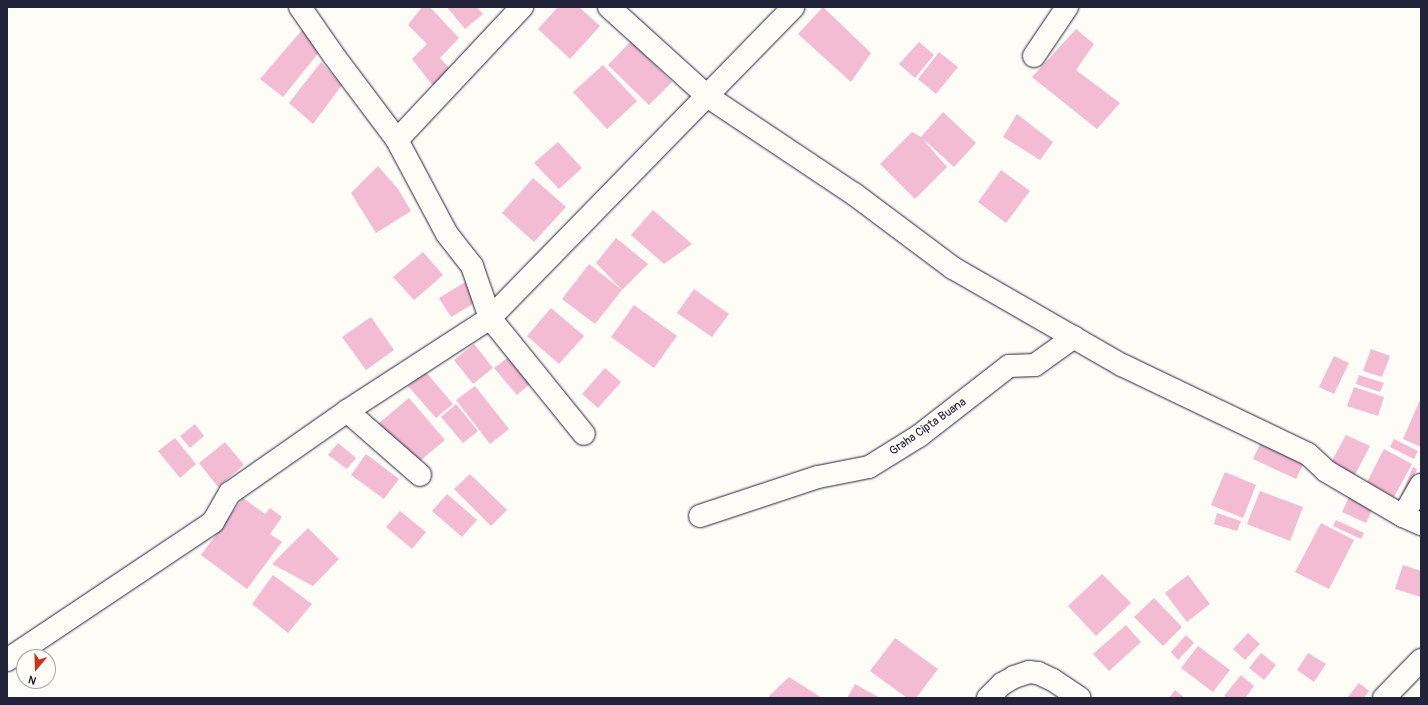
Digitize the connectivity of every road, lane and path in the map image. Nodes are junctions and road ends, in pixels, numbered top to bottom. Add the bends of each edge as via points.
1 (300, 7) edge
2 (522, 7) edge
3 (609, 7) edge
4 (793, 7) edge
5 (1067, 7) edge
6 (1034, 56) dead end
7 (707, 96) junction
8 (397, 140) junction
9 (490, 318) junction
10 (1074, 337) junction
11 (347, 411) junction
12 (584, 434) dead end
13 (420, 475) dead end
14 (1421, 485) edge
15 (700, 516) dead end
16 (1412, 520) edge
17 (7, 660) edge
18 (1421, 660) edge
19 (988, 698) edge
20 (1080, 698) edge
21 (1384, 698) edge

1 - 8 street
2 - 8 street
3 - 7 street
4 - 7 street
5 - 6 street
7 - 9 street
7 - 10 street via 854,194 953,268
8 - 9 street via 447,234 472,266
9 - 11 street
9 - 12 street
10 - 15 street, Graha Cipta Buana via 1035,366 1009,366 919,436 869,467 818,477
10 - 16 street via 1122,364 1308,454 1326,471
11 - 13 street
11 - 17 street via 230,493 213,522
14 - 16 street
18 - 21 street
19 - 20 street via 1002,684 1029,672 1053,680

